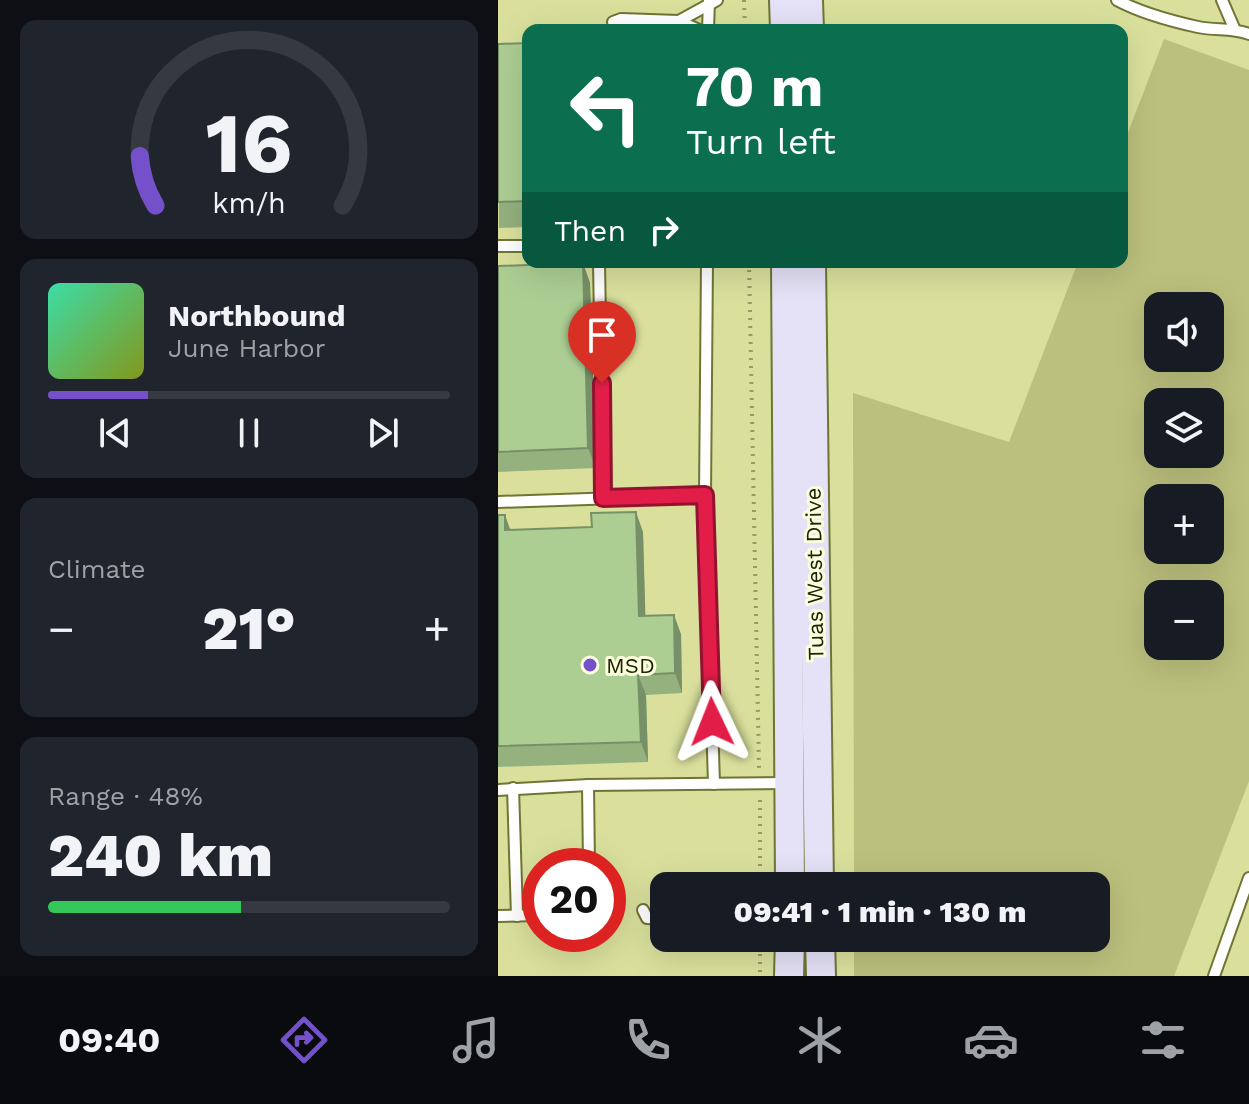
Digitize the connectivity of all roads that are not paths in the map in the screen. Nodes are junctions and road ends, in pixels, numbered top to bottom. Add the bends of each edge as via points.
1 (784, 0) edge
2 (808, 0) edge
3 (1117, 0) edge
4 (1222, 0) edge
5 (712, 2) edge
6 (679, 21) junction
7 (613, 22) dead end
8 (686, 24) edge
9 (709, 24) edge
10 (785, 24) edge
11 (809, 24) edge
12 (1234, 28) junction
13 (1249, 34) edge
14 (498, 246) edge
15 (522, 246) edge
16 (599, 268) edge
17 (707, 268) edge
18 (786, 268) edge
19 (811, 268) edge
20 (705, 495) junction
21 (603, 498) junction
22 (498, 502) edge
23 (803, 782) junction
24 (714, 784) junction
25 (588, 785) junction
26 (513, 788) junction
27 (498, 790) edge
28 (589, 848) edge
29 (792, 872) edge
30 (817, 872) edge
31 (1249, 878) edge
32 (643, 910) dead end
33 (498, 916) edge
34 (517, 916) junction
35 (522, 916) edge
36 (650, 919) edge
37 (790, 952) edge
38 (820, 952) edge
39 (789, 976) edge
40 (821, 976) edge
41 (1214, 976) edge

1 - 10 main road
2 - 11 main road
3 - 12 lane via 1201,28
4 - 12 lane
5 - 6 lane
5 - 9 lane
6 - 7 lane
6 - 8 lane
12 - 13 lane
14 - 15 lane
16 - 21 lane
17 - 20 lane
18 - 23 main road, Tuas West Drive
19 - 23 main road, Tuas West Drive
20 - 21 lane
20 - 24 lane
21 - 22 lane
23 - 24 lane
23 - 29 main road, Tuas West Drive
23 - 30 main road, Tuas West Drive
24 - 25 lane
25 - 26 lane
25 - 28 lane
26 - 27 lane
26 - 34 lane
31 - 41 lane
32 - 36 lane
33 - 34 lane
34 - 35 lane
37 - 39 main road
38 - 40 main road

